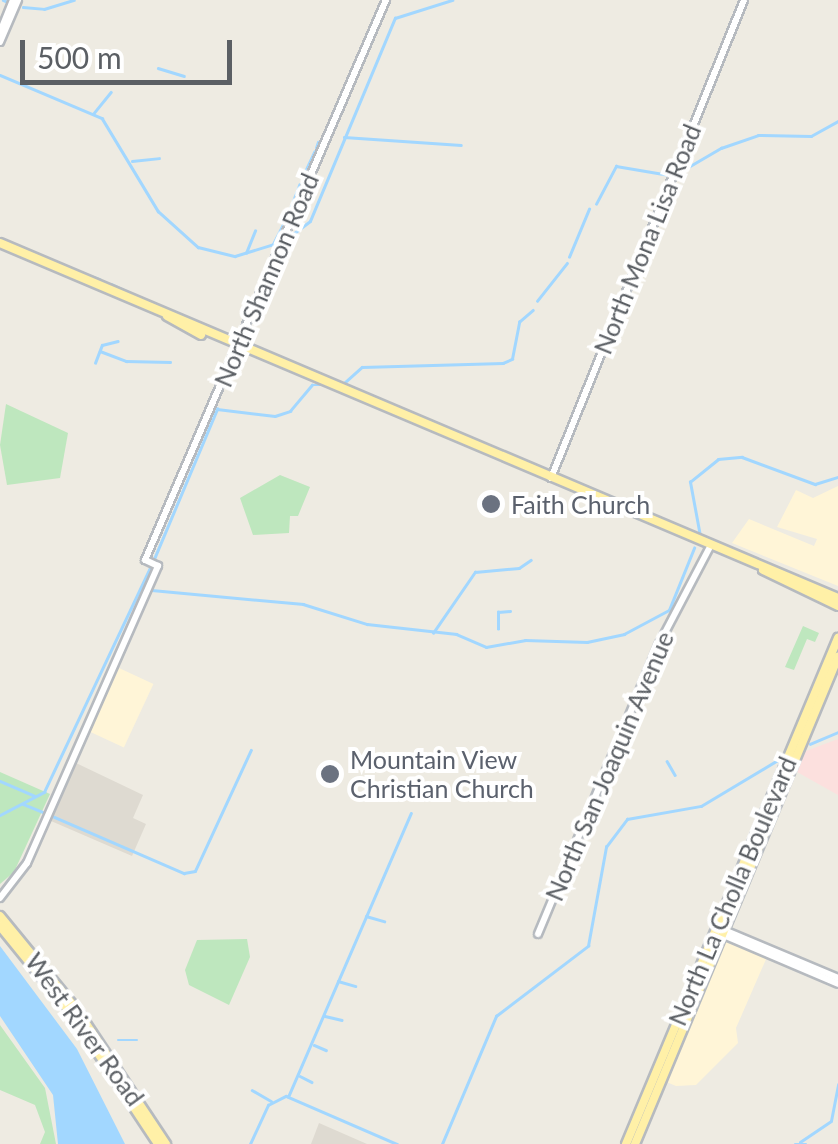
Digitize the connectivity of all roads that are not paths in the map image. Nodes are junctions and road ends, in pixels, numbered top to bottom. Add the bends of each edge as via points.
1 (15, 0) edge
2 (386, 0) edge
3 (744, 0) edge
4 (0, 38) edge
5 (0, 243) edge
6 (239, 348) junction
7 (465, 444) junction
8 (552, 478) junction
9 (589, 496) junction
10 (710, 548) junction
11 (760, 567) junction
12 (838, 598) edge
13 (838, 606) edge
14 (838, 638) edge
15 (838, 658) edge
16 (0, 898) edge
17 (0, 916) edge
18 (0, 926) edge
19 (720, 931) junction
20 (538, 934) dead end
21 (838, 981) edge
22 (121, 1083) junction
23 (162, 1144) edge
24 (626, 1144) edge
25 (635, 1144) edge

1 - 4 street
2 - 6 street, North Shannon Road
3 - 8 street, North Mona Lisa Road
5 - 6 main road
6 - 7 main road
6 - 16 street, North Shannon Road via 145,560 158,566 27,863
7 - 8 main road
7 - 9 main road
8 - 9 main road
9 - 10 main road
10 - 11 main road
10 - 20 street, North San Joaquin Avenue via 659,644
11 - 12 main road
11 - 13 main road
14 - 19 main road, North La Cholla Boulevard
15 - 19 main road, North La Cholla Boulevard
17 - 22 main road, West River Road via 71,1002
18 - 22 main road, West River Road
19 - 21 street
19 - 24 main road, North La Cholla Boulevard
19 - 25 main road, North La Cholla Boulevard
22 - 23 main road, West River Road

